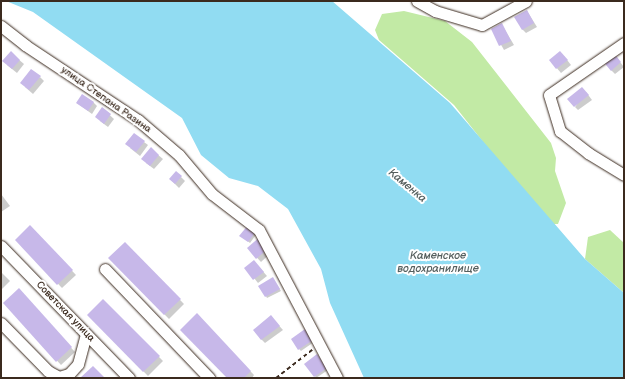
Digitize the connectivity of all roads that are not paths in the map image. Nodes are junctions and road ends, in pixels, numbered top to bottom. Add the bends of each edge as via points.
1 (417, 1) edge
2 (526, 1) edge
3 (1, 26) edge
4 (624, 43) edge
5 (624, 175) edge
6 (1, 246) edge
7 (105, 269) dead end
8 (1, 323) edge
9 (86, 334) junction
10 (129, 378) edge
11 (209, 378) edge
12 (337, 378) edge

1 - 2 street via 435,11 482,25
3 - 12 street, улица Степана Разина via 25,45 138,120 179,155 212,194 259,230
4 - 5 street via 549,95 560,131 588,153
6 - 9 street, Советская улица
7 - 11 street
8 - 9 street via 48,371 60,377 69,374 78,364
9 - 10 street, Советская улица

